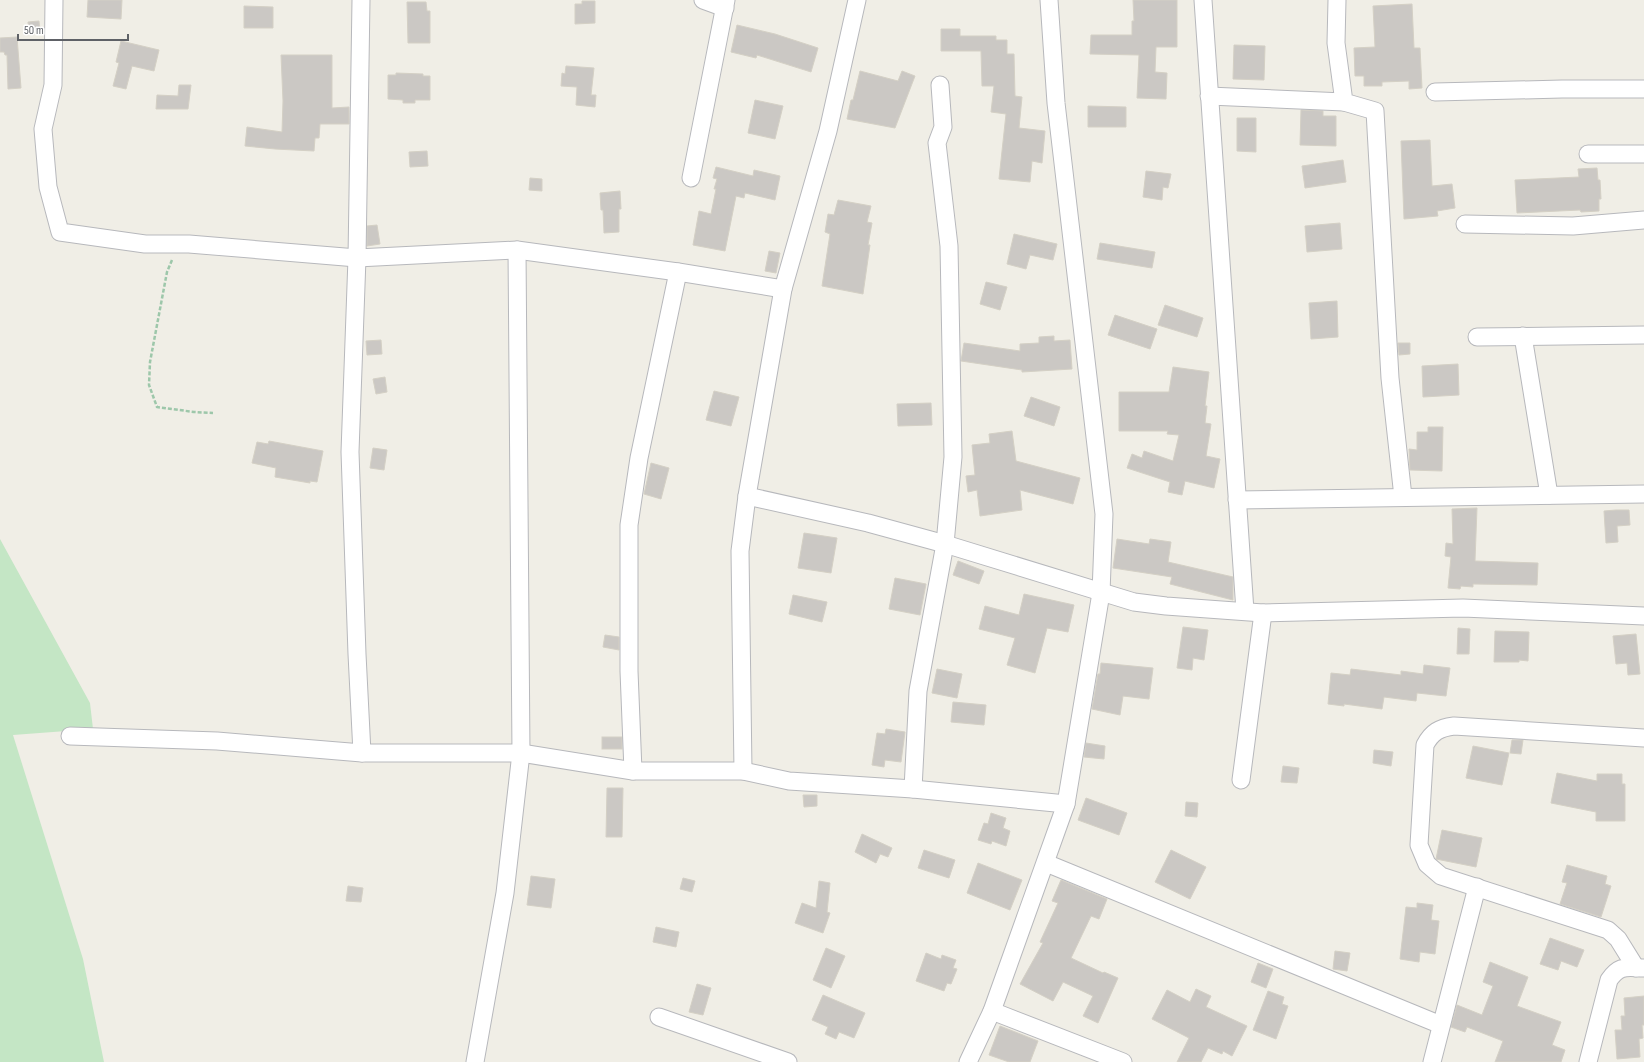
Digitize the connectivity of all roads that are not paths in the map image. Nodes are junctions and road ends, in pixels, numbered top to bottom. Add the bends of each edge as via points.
1 (54, 0) edge
2 (361, 0) edge
3 (703, 0) edge
4 (857, 0) edge
5 (1049, 0) edge
6 (1203, 0) edge
7 (1337, 0) edge
8 (725, 4) edge
9 (940, 85) dead end
10 (1644, 89) edge
11 (1435, 92) dead end
12 (1209, 96) junction
13 (1344, 102) junction
14 (1588, 154) dead end
15 (1644, 154) edge
16 (691, 178) dead end
17 (1644, 220) edge
18 (1465, 224) dead end
19 (517, 250) junction
20 (357, 258) junction
21 (678, 272) junction
22 (783, 289) junction
23 (1644, 335) edge
24 (1524, 336) junction
25 (1477, 338) dead end
26 (1644, 494) edge
27 (1549, 495) junction
28 (747, 496) junction
29 (1403, 497) junction
30 (1238, 500) junction
31 (945, 544) junction
32 (1100, 593) junction
33 (1245, 611) junction
34 (1263, 613) junction
35 (1644, 616) edge
36 (70, 736) dead end
37 (1644, 738) edge
38 (362, 753) junction
39 (521, 753) junction
40 (633, 770) junction
41 (743, 771) junction
42 (1241, 780) dead end
43 (913, 789) junction
44 (1066, 804) junction
45 (1046, 863) junction
46 (1477, 887) junction
47 (1640, 968) edge
48 (992, 1011) junction
49 (659, 1016) dead end
50 (1441, 1025) junction
51 (475, 1062) edge
52 (788, 1062) edge
53 (968, 1062) edge
54 (1123, 1062) edge
55 (1432, 1062) edge
56 (1588, 1062) edge

1 - 20 street via 52,85 43,129 48,188 60,232 145,244 177,244
2 - 20 street
3 - 8 street
4 - 22 street via 828,131
5 - 32 street via 1056,103 1104,514
6 - 12 street
7 - 13 street via 1336,43
8 - 16 street
9 - 31 street via 943,127 937,143 949,246 953,457
10 - 11 street
12 - 13 street
12 - 30 street
13 - 29 street via 1375,111 1390,378
14 - 15 street
17 - 18 street via 1573,226
19 - 20 street
19 - 21 street
19 - 39 street
20 - 38 street via 350,452 356,654
21 - 22 street
21 - 40 street via 639,458 629,526 629,671
22 - 28 street
23 - 24 street
24 - 25 street
24 - 27 street
26 - 27 street
27 - 29 street
28 - 31 street
28 - 41 street via 740,551
29 - 30 street
30 - 33 street
31 - 32 street
31 - 43 street via 918,691
32 - 33 street via 1134,602 1166,606
32 - 44 street
33 - 34 street
34 - 35 street via 1463,608
34 - 42 street
36 - 38 street via 217,741
37 - 46 street via 1454,726 1442,728 1430,736 1425,745 1419,845 1426,864 1441,876
38 - 39 street
39 - 40 street
39 - 51 street via 505,893
40 - 41 street
41 - 43 street via 789,781
43 - 44 street
44 - 45 street
45 - 48 street
45 - 50 street
46 - 47 street via 1608,930
46 - 50 street
47 - 56 street via 1622,968 1615,972 1610,980
48 - 53 street
48 - 54 street
49 - 52 street
50 - 55 street

